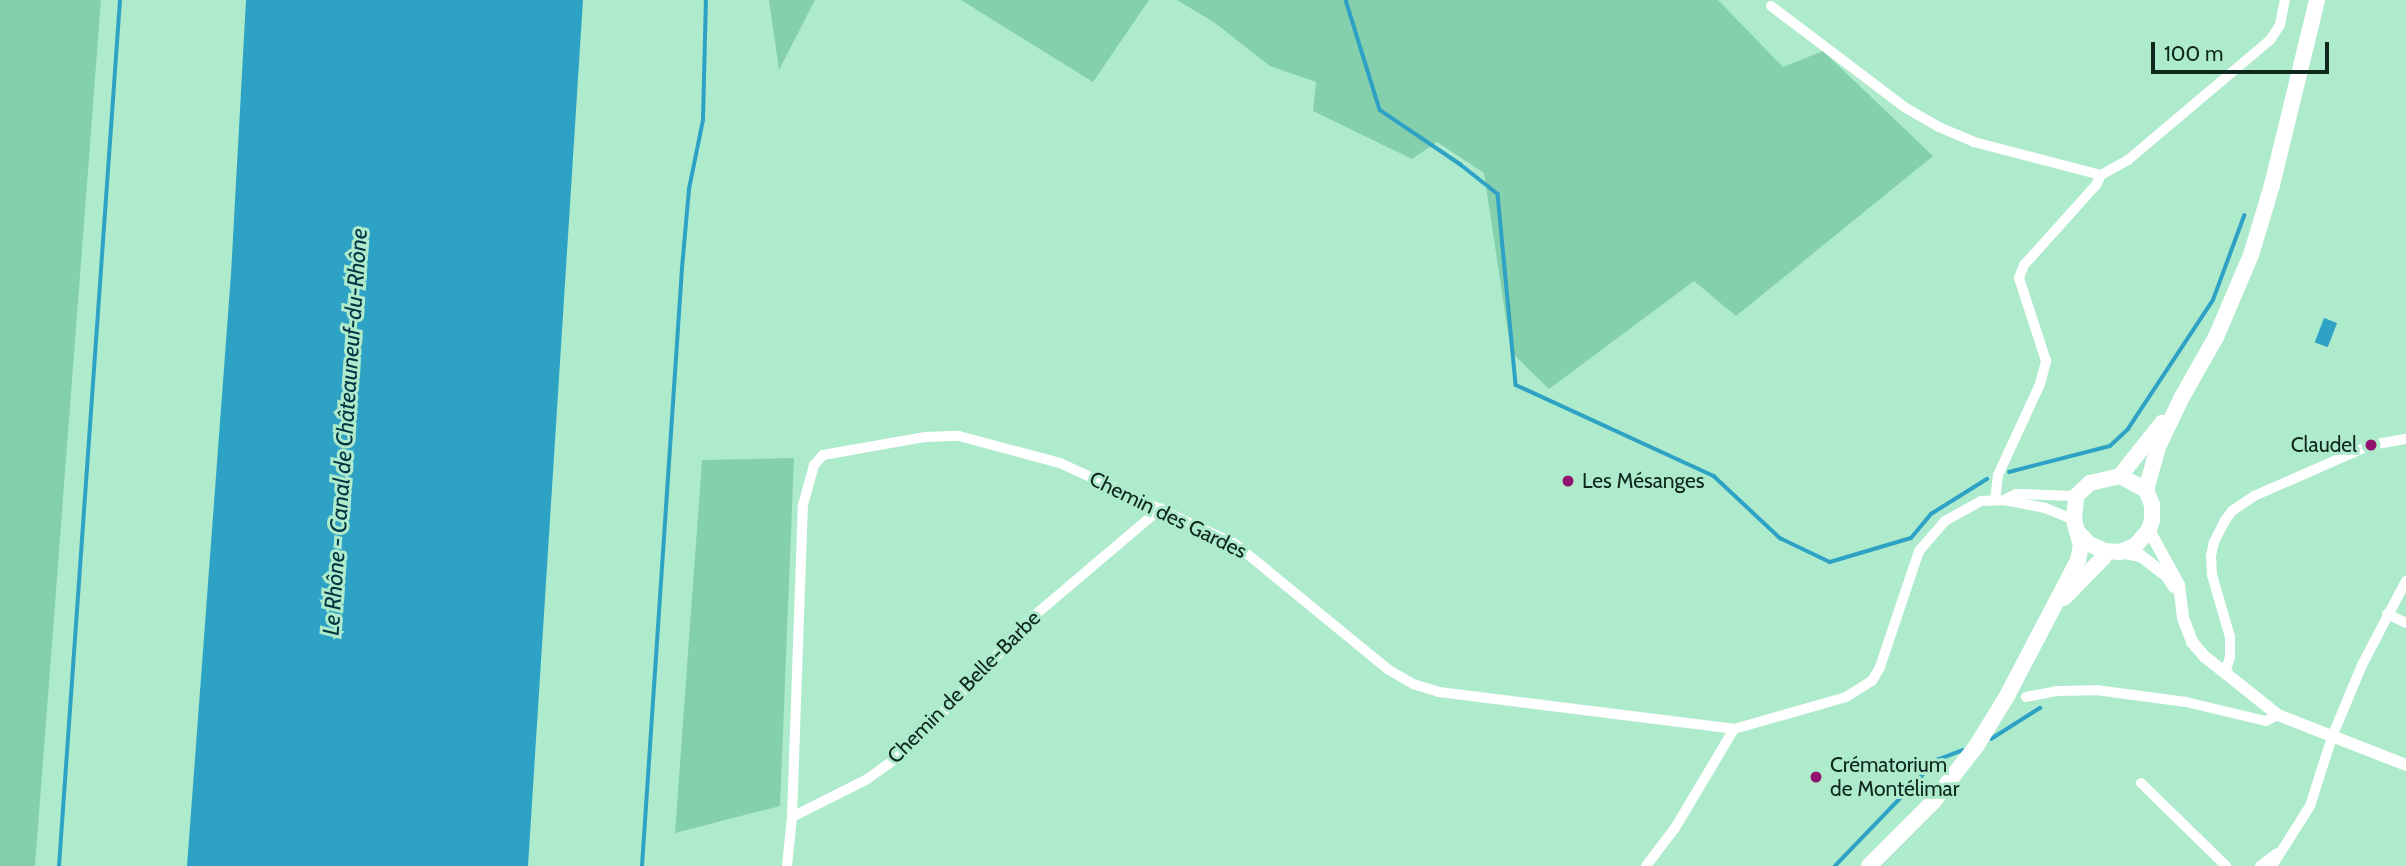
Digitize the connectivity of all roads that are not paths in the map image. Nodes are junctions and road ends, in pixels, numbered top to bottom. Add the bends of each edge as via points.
1 (2317, 0) edge
2 (2286, 4) edge
3 (1771, 6) dead end
4 (2101, 175) junction
5 (2182, 397) junction
6 (2406, 439) edge
7 (2120, 476) junction
8 (2146, 490) junction
9 (2076, 496) junction
10 (2000, 500) junction
11 (1161, 508) junction
12 (2075, 525) junction
13 (2149, 530) junction
14 (2113, 552) junction
15 (2406, 581) edge
16 (2180, 596) junction
17 (2055, 607) junction
18 (2387, 614) junction
19 (2406, 623) edge
20 (2225, 674) junction
21 (2026, 697) dead end
22 (2278, 715) junction
23 (1734, 729) junction
24 (2332, 737) junction
25 (2406, 765) edge
26 (2141, 783) dead end
27 (792, 817) junction
28 (2285, 847) junction
29 (787, 866) edge
30 (1646, 866) edge
31 (1869, 866) edge
32 (2226, 866) edge
33 (2260, 866) edge
34 (2272, 866) edge

1 - 5 main road via 2251,255 2216,337
2 - 4 street via 2270,40 2128,160
3 - 4 street via 1906,108 1939,127 1974,142
4 - 10 street via 2024,264 2019,278 2046,361 1998,475
5 - 7 main road
5 - 8 main road via 2158,447
6 - 20 street via 2371,445 2254,496 2232,511 2211,556 2230,637
7 - 8 main road
7 - 9 main road via 2090,483
8 - 13 main road via 2152,505
9 - 10 street via 2016,494
9 - 12 main road
10 - 12 street via 2045,508
10 - 23 street, Chemin des Gardes via 1981,501 1945,521 1919,551 1872,681 1846,697
11 - 23 street, Chemin des Gardes via 1256,558 1413,684 1439,692
11 - 27 street, Chemin de Belle-Barbe via 1035,615 906,751 866,780
11 - 27 street, Chemin des Gardes via 1060,463 959,436 925,436 823,455 814,465 803,505
12 - 14 main road via 2089,544
12 - 17 main road via 2081,546 2078,560
13 - 14 main road via 2135,546
13 - 16 street via 2170,564
14 - 16 street via 2141,556
14 - 17 main road
15 - 18 street
16 - 20 street via 2192,642
17 - 31 main road via 1977,745 1933,802
18 - 19 street
18 - 24 street
20 - 22 street
21 - 22 street via 2096,690 2186,702 2266,721
22 - 24 street
23 - 30 street via 1675,828
24 - 25 street
24 - 28 street via 2310,806
26 - 32 street
27 - 29 street
28 - 33 street
28 - 34 street

